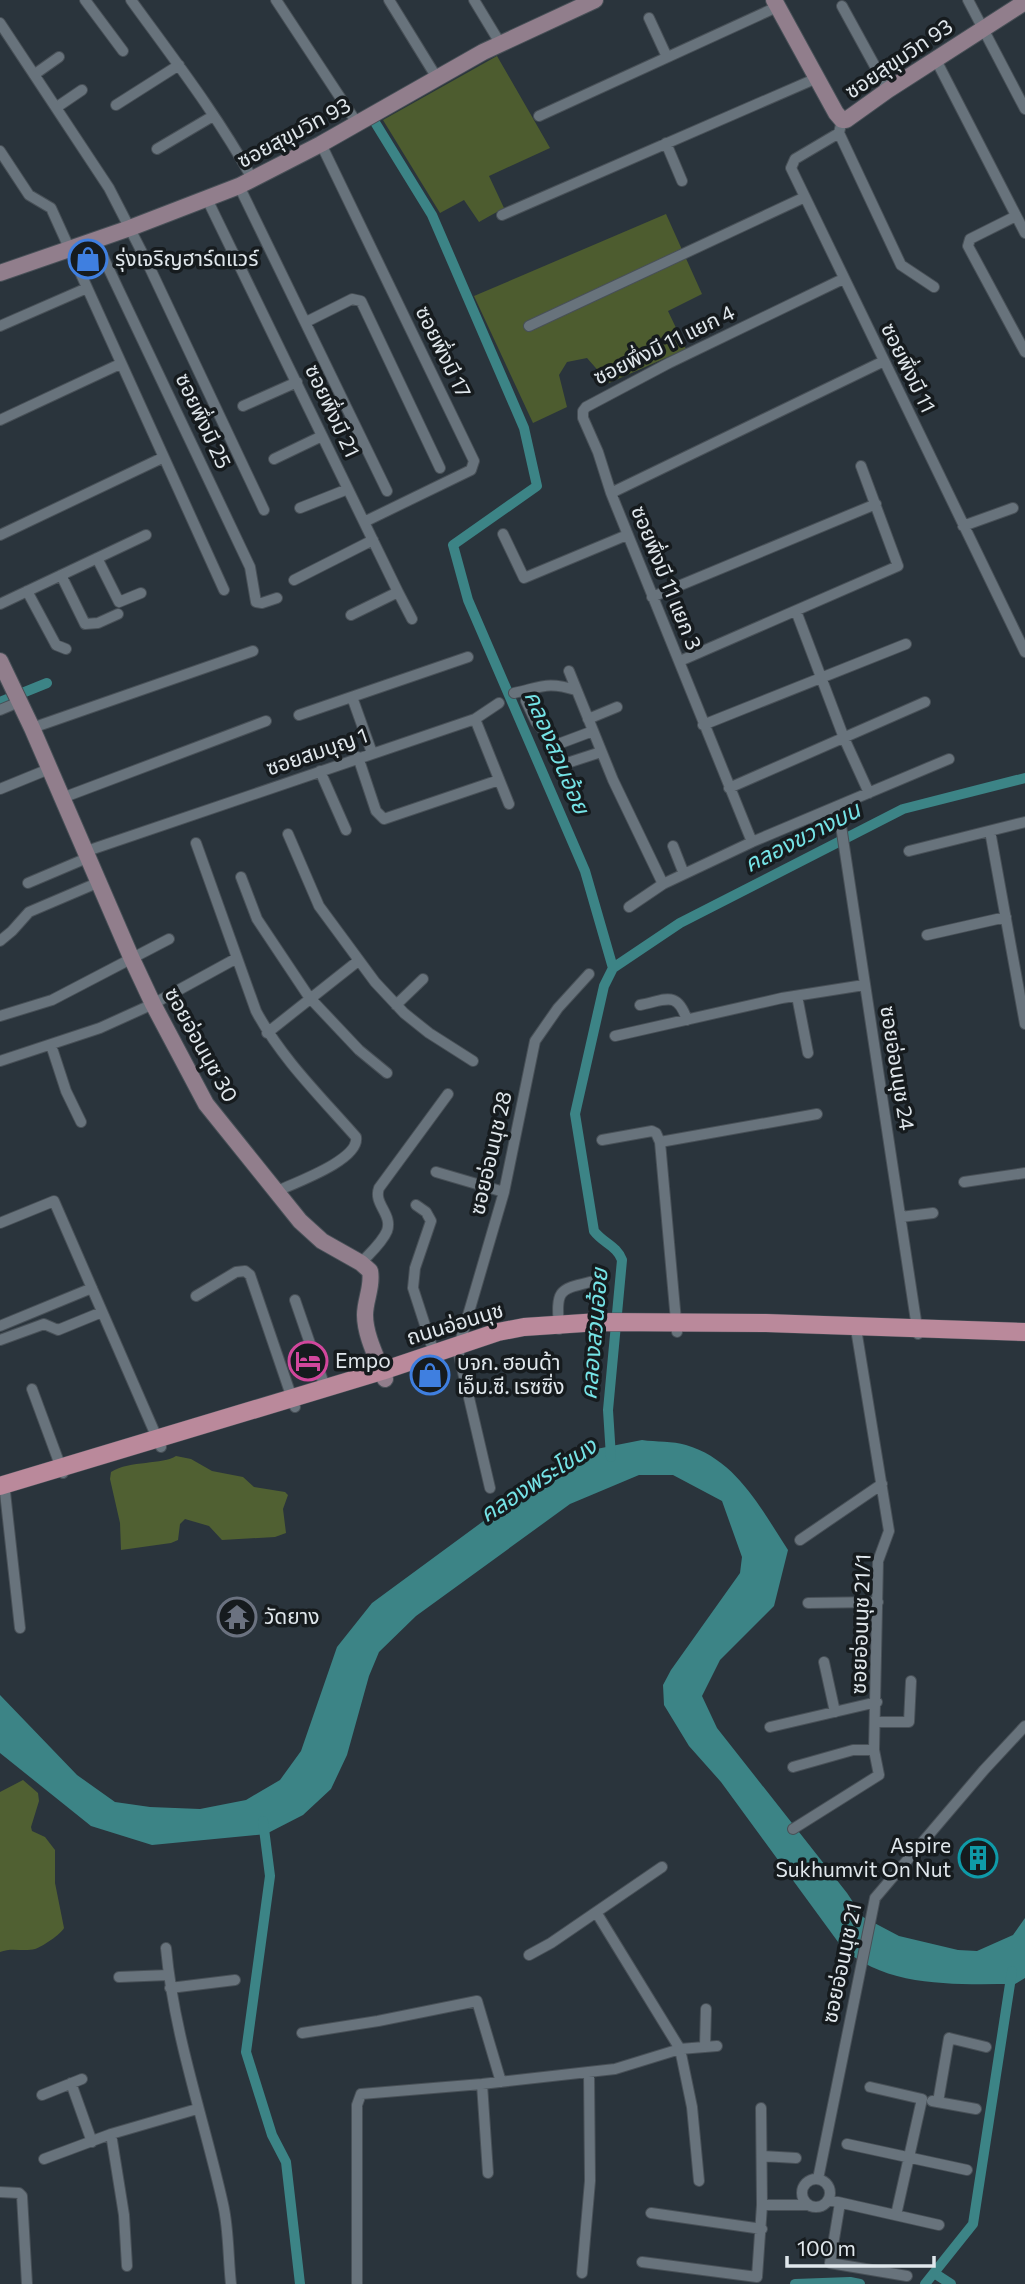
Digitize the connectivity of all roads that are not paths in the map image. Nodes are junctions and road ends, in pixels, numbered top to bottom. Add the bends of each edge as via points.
1 (85, 0) edge
2 (131, 0) edge
3 (276, 0) edge
4 (389, 0) edge
5 (474, 0) edge
6 (968, 0) edge
7 (584, 2) edge
8 (1025, 2) edge
9 (776, 3) edge
10 (842, 6) dead end
11 (649, 18) dead end
12 (0, 23) edge
13 (984, 28) junction
14 (500, 43) junction
15 (123, 51) dead end
16 (59, 57) dead end
17 (667, 57) junction
18 (936, 60) junction
19 (178, 65) junction
20 (35, 74) junction
21 (437, 78) junction
22 (817, 78) junction
23 (82, 90) dead end
24 (888, 90) junction
25 (116, 106) dead end
26 (57, 107) junction
27 (1025, 109) edge
28 (214, 116) junction
29 (539, 116) dead end
30 (357, 123) junction
31 (840, 126) junction
32 (666, 143) junction
33 (321, 144) junction
34 (157, 149) dead end
35 (0, 151) edge
36 (682, 181) dead end
37 (246, 183) junction
38 (804, 197) junction
39 (207, 199) junction
40 (502, 215) dead end
41 (1022, 225) edge
42 (130, 228) junction
43 (95, 240) junction
44 (70, 248) junction
45 (0, 274) edge
46 (843, 279) junction
47 (934, 287) dead end
48 (87, 288) junction
49 (306, 322) junction
50 (0, 326) edge
51 (528, 326) dead end
52 (1025, 352) edge
53 (884, 361) junction
54 (120, 364) junction
55 (297, 382) junction
56 (243, 406) dead end
57 (0, 420) edge
58 (322, 436) junction
59 (162, 458) junction
60 (274, 458) dead end
61 (860, 466) dead end
62 (440, 468) dead end
63 (348, 489) junction
64 (387, 491) dead end
65 (611, 493) junction
66 (876, 504) junction
67 (300, 508) dead end
68 (1013, 508) dead end
69 (264, 510) dead end
70 (364, 522) junction
71 (963, 526) junction
72 (503, 534) dead end
73 (0, 535) edge
74 (146, 535) dead end
75 (627, 535) junction
76 (373, 540) junction
77 (97, 558) junction
78 (61, 575) junction
79 (294, 580) dead end
80 (224, 590) dead end
81 (27, 591) junction
82 (398, 592) junction
83 (141, 593) dead end
84 (652, 597) junction
85 (277, 598) dead end
86 (0, 604) edge
87 (796, 611) junction
88 (118, 614) dead end
89 (351, 615) dead end
90 (412, 619) dead end
91 (906, 644) dead end
92 (66, 649) dead end
93 (253, 651) dead end
94 (1025, 653) edge
95 (468, 657) dead end
96 (0, 661) edge
97 (680, 661) junction
98 (569, 671) dead end
99 (821, 677) junction
100 (576, 690) junction
101 (514, 693) dead end
102 (17, 697) junction
103 (352, 697) junction
104 (526, 701) dead end
105 (925, 702) dead end
106 (499, 703) dead end
107 (617, 707) dead end
108 (0, 710) edge
109 (299, 715) dead end
110 (475, 719) junction
111 (588, 719) junction
112 (266, 721) dead end
113 (704, 725) junction
114 (32, 728) junction
115 (593, 731) junction
116 (844, 738) junction
117 (601, 752) junction
118 (372, 753) junction
119 (358, 757) junction
120 (949, 759) dead end
121 (564, 764) dead end
122 (49, 769) junction
123 (320, 771) junction
124 (499, 780) junction
125 (729, 788) junction
126 (0, 789) edge
127 (869, 793) junction
128 (62, 798) junction
129 (509, 804) dead end
130 (838, 806) junction
131 (1025, 822) edge
132 (346, 830) dead end
133 (990, 831) junction
134 (288, 834) dead end
135 (751, 842) junction
136 (197, 843) dead end
137 (673, 846) dead end
138 (909, 851) dead end
139 (86, 855) junction
140 (684, 874) junction
141 (241, 877) dead end
142 (28, 883) dead end
143 (97, 883) junction
144 (663, 884) junction
145 (629, 907) dead end
146 (1006, 917) junction
147 (928, 935) dead end
148 (169, 939) dead end
149 (0, 941) edge
150 (131, 957) junction
151 (237, 958) junction
152 (358, 961) junction
153 (589, 974) dead end
154 (423, 979) dead end
155 (862, 991) junction
156 (797, 996) junction
157 (310, 997) junction
158 (153, 1004) junction
159 (396, 1005) junction
160 (640, 1005) dead end
161 (0, 1016) edge
162 (687, 1020) junction
163 (1025, 1024) edge
164 (268, 1033) junction
165 (615, 1036) dead end
166 (51, 1045) junction
167 (808, 1053) dead end
168 (0, 1060) edge
169 (473, 1061) dead end
170 (387, 1073) dead end
171 (448, 1094) dead end
172 (817, 1114) dead end
173 (81, 1122) dead end
174 (602, 1140) dead end
175 (660, 1142) junction
176 (436, 1172) dead end
177 (1025, 1173) edge
178 (964, 1182) dead end
179 (275, 1192) junction
180 (504, 1192) junction
181 (416, 1205) dead end
182 (933, 1213) dead end
183 (901, 1217) junction
184 (0, 1223) edge
185 (361, 1263) junction
186 (598, 1280) dead end
187 (92, 1288) junction
188 (196, 1296) dead end
189 (295, 1300) dead end
190 (102, 1312) junction
191 (0, 1326) edge
192 (677, 1327) junction
193 (559, 1328) junction
194 (918, 1332) junction
195 (1025, 1332) edge
196 (857, 1335) junction
197 (0, 1340) edge
198 (1025, 1340) edge
199 (459, 1350) junction
200 (436, 1358) junction
201 (384, 1375) junction
202 (32, 1389) dead end
203 (327, 1392) junction
204 (294, 1403) junction
205 (159, 1443) junction
206 (62, 1471) junction
207 (882, 1484) junction
208 (491, 1488) dead end
209 (2, 1491) edge
210 (800, 1540) dead end
211 (878, 1602) junction
212 (808, 1603) dead end
213 (20, 1628) dead end
214 (824, 1661) dead end
215 (911, 1681) dead end
216 (877, 1702) junction
217 (835, 1712) junction
218 (876, 1722) junction
219 (1025, 1726) edge
220 (770, 1727) dead end
221 (874, 1750) junction
222 (793, 1767) dead end
223 (793, 1829) dead end
224 (662, 1867) dead end
225 (596, 1912) junction
226 (166, 1948) dead end
227 (529, 1955) dead end
228 (169, 1976) junction
229 (119, 1977) dead end
230 (234, 1980) dead end
231 (170, 1988) junction
232 (706, 2009) dead end
233 (302, 2034) dead end
234 (705, 2046) junction
235 (718, 2046) dead end
236 (986, 2047) dead end
237 (680, 2049) junction
238 (589, 2072) junction
239 (501, 2082) junction
240 (482, 2084) junction
241 (870, 2087) dead end
242 (42, 2095) dead end
243 (922, 2099) junction
244 (938, 2102) junction
245 (761, 2108) dead end
246 (197, 2109) junction
247 (976, 2109) dead end
248 (111, 2134) junction
249 (92, 2141) junction
250 (847, 2144) dead end
251 (762, 2156) junction
252 (796, 2158) dead end
253 (908, 2159) junction
254 (44, 2160) dead end
255 (967, 2170) dead end
256 (488, 2172) dead end
257 (818, 2179) junction
258 (699, 2181) dead end
259 (0, 2192) edge
260 (834, 2202) junction
261 (762, 2205) junction
262 (808, 2205) junction
263 (651, 2213) dead end
264 (896, 2215) junction
265 (939, 2225) dead end
266 (762, 2230) junction
267 (642, 2262) dead end
268 (127, 2266) dead end
269 (582, 2273) dead end
270 (907, 2276) dead end
271 (27, 2284) edge
272 (231, 2284) edge
273 (357, 2284) edge

1 - 15 street
2 - 19 street
3 - 30 street
4 - 21 street
5 - 14 street
6 - 13 street
7 - 14 street, ซอยสุขุมวิท 93
8 - 13 street, ซอยสุขุมวิท 93
9 - 17 street
9 - 22 street, ซอยสุขุมวิท 93
10 - 24 street
11 - 17 street
12 - 20 street
13 - 18 street, ซอยสุขุมวิท 93
13 - 27 street
14 - 21 street, ซอยสุขุมวิท 93
16 - 20 street
17 - 29 street
18 - 24 street, ซอยสุขุมวิท 93
18 - 41 street
19 - 25 street
19 - 28 street
20 - 26 street
21 - 30 street, ซอยสุขุมวิท 93
22 - 31 street, ซอยสุขุมวิท 93
22 - 32 street
23 - 26 street
24 - 31 street, ซอยสุขุมวิท 93
26 - 42 street
28 - 34 street
28 - 37 street via 235,147
30 - 33 street, ซอยสุขุมวิท 93
31 - 38 street, ซอยพึ่งมี 11 via 792,162
31 - 47 street via 901,265
32 - 36 street
32 - 40 street
33 - 37 street, ซอยสุขุมวิท 93
33 - 70 street, ซอยพึ่งมี 17 via 474,461 471,470
35 - 44 street via 29,195 51,208
37 - 39 street, ซอยสุขุมวิท 93
37 - 49 street
38 - 46 street, ซอยพึ่งมี 11
38 - 51 street
39 - 42 street, ซอยสุขุมวิท 93
39 - 55 street, ซอยพึ่งมี 21
41 - 52 street via 970,239 968,246
42 - 43 street, ซอยสุขุมวิท 93
42 - 69 street
43 - 44 street, ซอยสุขุมวิท 93
43 - 85 street, ซอยพึ่งมี 25 via 250,567 257,602
44 - 45 street, ซอยสุขุมวิท 93
44 - 48 street
46 - 53 street, ซอยพึ่งมี 11
46 - 65 street, ซอยพึ่งมี 11 แยก 4 via 586,407 583,418
48 - 50 street
48 - 54 street
49 - 62 street via 352,299 360,301
49 - 64 street
53 - 65 street, ซอยพึ่งมี 11 แยก 3
53 - 71 street, ซอยพึ่งมี 11
54 - 57 street
54 - 59 street
55 - 56 street
55 - 58 street, ซอยพึ่งมี 21
58 - 60 street
58 - 63 street, ซอยพึ่งมี 21
59 - 73 street
59 - 80 street
61 - 66 street
63 - 67 street
63 - 70 street, ซอยพึ่งมี 21
65 - 75 street, ซอยพึ่งมี 11 แยก 3
66 - 84 street
66 - 87 street via 898,566
68 - 71 street
70 - 76 street, ซอยพึ่งมี 21
71 - 94 street, ซอยพึ่งมี 11
72 - 75 street via 524,578
74 - 77 street
75 - 84 street, ซอยพึ่งมี 11 แยก 3
76 - 79 street
76 - 82 street, ซอยพึ่งมี 21
77 - 78 street
77 - 83 street via 119,602
78 - 81 street
78 - 88 street via 85,624
81 - 86 street
81 - 92 street via 56,645
82 - 89 street
82 - 90 street, ซอยพึ่งมี 21
84 - 97 street, ซอยพึ่งมี 11 แยก 3
87 - 97 street
87 - 99 street
91 - 99 street
93 - 114 street
95 - 103 street
96 - 102 street, ซอยอ่อนนุช 30
97 - 113 street, ซอยพึ่งมี 11 แยก 3
98 - 100 street
99 - 113 street
99 - 116 street
100 - 101 street via 544,684
100 - 111 street
102 - 108 street
102 - 114 street, ซอยอ่อนนุช 30
103 - 109 street
103 - 118 street
104 - 115 street via 536,722 555,743
105 - 116 street
106 - 110 street, ซอยสมบุญ 1
107 - 111 street
110 - 118 street, ซอยสมบุญ 1
110 - 124 street
111 - 115 street
112 - 128 street
113 - 125 street, ซอยพึ่งมี 11 แยก 3
114 - 122 street, ซอยอ่อนนุช 30
115 - 117 street
116 - 125 street
116 - 127 street
117 - 121 street
117 - 144 street
118 - 119 street, ซอยสมบุญ 1
119 - 123 street, ซอยสมบุญ 1
119 - 124 street via 376,811 384,819
120 - 127 street
122 - 126 street
122 - 128 street, ซอยอ่อนนุช 30
123 - 132 street
123 - 139 street, ซอยสมบุญ 1
124 - 129 street
125 - 135 street, ซอยพึ่งมี 11 แยก 3
127 - 130 street
128 - 139 street, ซอยอ่อนนุช 30
130 - 135 street
130 - 155 street, ซอยอ่อนนุช 24
131 - 133 street
133 - 138 street
133 - 146 street
134 - 152 street via 319,906
135 - 140 street
136 - 151 street
137 - 140 street
139 - 142 street, ซอยสมบุญ 1
139 - 143 street, ซอยอ่อนนุช 30
140 - 144 street
141 - 157 street via 257,919
143 - 149 street via 29,912
143 - 150 street, ซอยอ่อนนุช 30
144 - 145 street
146 - 147 street
146 - 163 street
148 - 150 street
150 - 158 street, ซอยอ่อนนุช 30
150 - 161 street via 52,1000
151 - 158 street
151 - 164 street
152 - 157 street
152 - 159 street
153 - 180 street, ซอยอ่อนนุช 28 via 558,1007 536,1041
154 - 159 street
155 - 156 street
155 - 183 street, ซอยอ่อนนุช 24
156 - 162 street
156 - 167 street
157 - 164 street
157 - 170 street
158 - 166 street
158 - 179 street, ซอยอ่อนนุช 30 via 206,1104
159 - 169 street
160 - 162 street via 677,1001
162 - 165 street
164 - 179 street via 357,1142 351,1153 331,1167
166 - 168 street
166 - 173 street
171 - 185 street via 379,1188 377,1198 389,1222 387,1231
172 - 175 street
174 - 175 street via 652,1131
175 - 192 street
176 - 180 street
177 - 178 street
179 - 185 street, ซอยอ่อนนุช 30 via 322,1241
180 - 199 street, ซอยอ่อนนุช 28
181 - 200 street via 431,1221 413,1288
182 - 183 street
183 - 194 street, ซอยอ่อนนุช 24
184 - 187 street via 54,1201
185 - 201 street via 371,1276 367,1329
186 - 193 street via 561,1293 557,1298
187 - 190 street
187 - 191 street
188 - 204 street via 236,1272 247,1272
189 - 203 street
190 - 197 street via 58,1330 44,1324
190 - 205 street
192 - 193 main road, ถนนอ่อนนุช
192 - 194 main road, ถนนอ่อนนุช
192 - 196 main road, ถนนอ่อนนุช
193 - 199 main road, ถนนอ่อนนุช
194 - 195 main road, ถนนอ่อนนุช
194 - 196 main road, ถนนอ่อนนุช
194 - 198 main road, ถนนอ่อนนุช
196 - 207 street, ซอยอ่อนนุช 21/1
199 - 200 main road, ถนนอ่อนนุช
199 - 208 street
200 - 201 main road, ถนนอ่อนนุช
201 - 203 main road, ถนนอ่อนนุช
202 - 206 street
203 - 204 main road, ถนนอ่อนนุช
204 - 205 main road, ถนนอ่อนนุช
205 - 206 main road, ถนนอ่อนนุช
206 - 209 main road, ถนนอ่อนนุช
207 - 210 street
207 - 211 street, ซอยอ่อนนุช 21/1 via 889,1531 878,1561
209 - 213 street
211 - 212 street
211 - 216 street, ซอยอ่อนนุช 21/1
214 - 217 street
215 - 218 street via 909,1722
216 - 217 street
216 - 218 street, ซอยอ่อนนุช 21/1
217 - 220 street
218 - 221 street, ซอยอ่อนนุช 21/1
219 - 257 street, ซอยอ่อนนุช 21 via 875,1898
221 - 222 street via 853,1750
221 - 223 street, ซอยอ่อนนุช 21/1 via 878,1777
224 - 225 street
225 - 227 street
225 - 237 street
226 - 228 street
228 - 229 street
228 - 231 street
230 - 231 street
231 - 246 street
232 - 234 street
233 - 239 street via 477,2000
234 - 235 street
234 - 237 street
236 - 244 street via 949,2038
237 - 238 street
237 - 258 street via 692,2107
238 - 239 street
238 - 269 street via 590,2181
239 - 240 street
240 - 256 street
240 - 273 street via 359,2095
241 - 243 street
242 - 249 street via 77,2081
243 - 244 street
243 - 253 street
244 - 247 street
245 - 251 street
246 - 248 street
246 - 272 street via 224,2207
248 - 249 street
248 - 268 street
249 - 254 street
250 - 253 street
251 - 252 street
251 - 261 street
253 - 255 street
253 - 264 street
257 - 260 street via 829,2187
257 - 262 street via 809,2180 803,2188
259 - 271 street via 22,2196
260 - 262 street
260 - 264 street
260 - 270 street via 830,2263
261 - 262 street
261 - 266 street
263 - 266 street
264 - 265 street
266 - 267 street via 757,2277

